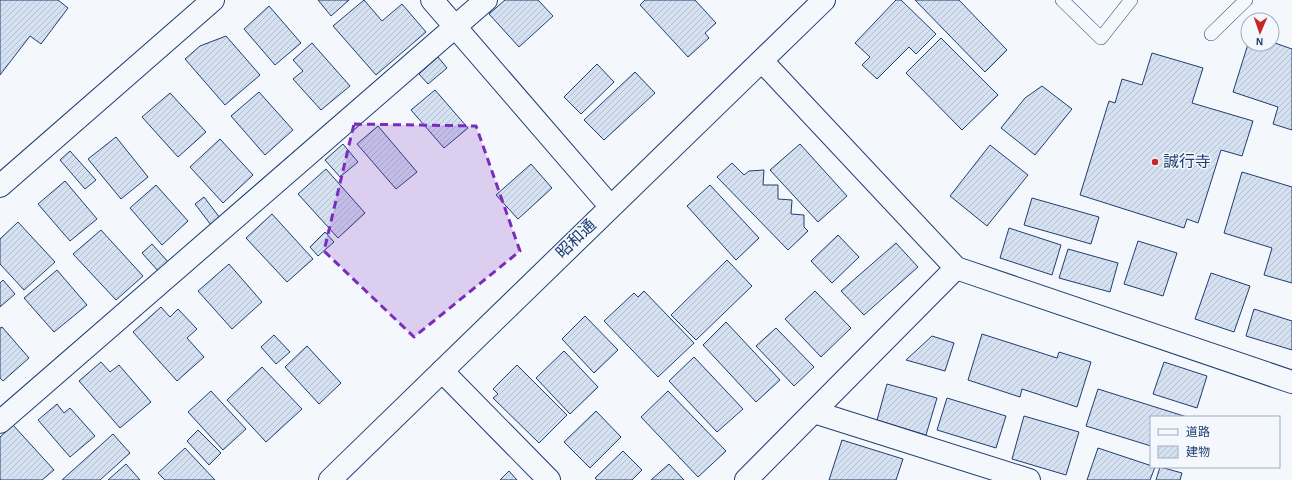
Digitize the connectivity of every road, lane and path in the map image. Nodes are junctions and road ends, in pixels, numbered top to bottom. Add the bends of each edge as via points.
1 (213, 0) edge
2 (432, 0) edge
3 (486, 0) edge
4 (824, 0) edge
5 (1062, 0) edge
6 (1131, 0) edge
7 (1246, 0) edge
8 (455, 27) junction
9 (1211, 34) dead end
10 (762, 61) junction
11 (0, 186) edge
12 (610, 206) junction
13 (956, 268) junction
14 (442, 370) junction
15 (1292, 382) edge
16 (814, 412) junction
17 (0, 422) edge
18 (330, 480) edge
19 (549, 480) edge
20 (746, 480) edge
21 (1029, 480) edge

1 - 11 street
2 - 8 street
3 - 8 street
4 - 10 street, 昭和通
5 - 6 lane via 1101,38
7 - 9 lane
8 - 12 street
8 - 17 street
10 - 12 street, 昭和通
10 - 13 street
12 - 14 street, 昭和通
13 - 15 street
13 - 16 street
14 - 18 street, 昭和通
14 - 19 street
16 - 20 street
16 - 21 street

